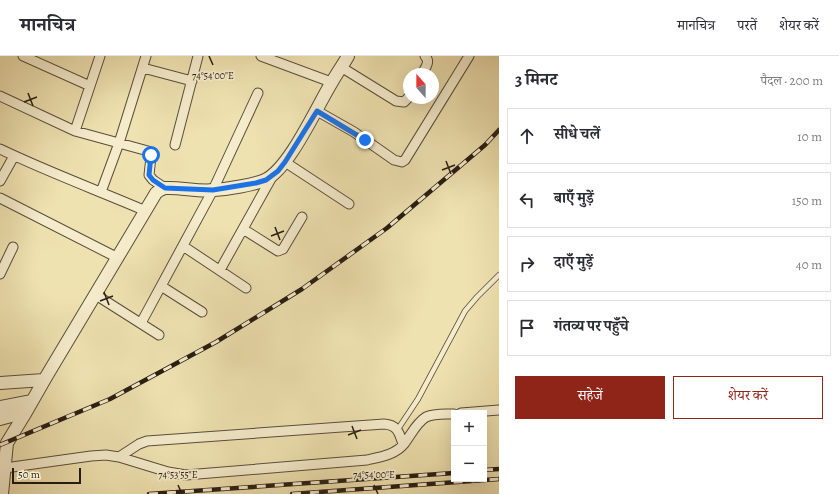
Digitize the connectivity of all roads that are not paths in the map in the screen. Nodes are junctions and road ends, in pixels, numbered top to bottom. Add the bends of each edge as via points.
1 (23, 56) edge
2 (100, 56) edge
3 (146, 56) edge
4 (198, 56) edge
5 (261, 56) edge
6 (348, 56) edge
7 (425, 56) edge
8 (469, 56) edge
9 (341, 67) junction
10 (143, 68) junction
11 (425, 68) edge
12 (192, 81) junction
13 (331, 82) junction
14 (90, 86) junction
15 (258, 93) dead end
16 (0, 96) edge
17 (403, 102) edge
18 (317, 111) junction
19 (75, 131) junction
20 (118, 143) junction
21 (175, 145) dead end
22 (0, 149) edge
23 (14, 156) junction
24 (285, 162) junction
25 (273, 175) junction
26 (0, 181) edge
27 (165, 188) junction
28 (213, 190) junction
29 (101, 192) junction
30 (0, 198) edge
31 (349, 204) dead end
32 (146, 211) junction
33 (302, 218) dead end
34 (242, 229) junction
35 (183, 246) junction
36 (13, 247) dead end
37 (118, 258) junction
38 (220, 270) junction
39 (0, 274) edge
40 (499, 275) edge
41 (161, 286) junction
42 (246, 288) dead end
43 (96, 295) junction
44 (202, 312) dead end
45 (140, 323) junction
46 (158, 335) dead end
47 (44, 380) junction
48 (0, 383) edge
49 (32, 401) junction
50 (0, 407) edge
51 (499, 410) edge
52 (487, 411) edge
53 (26, 412) junction
54 (451, 414) edge
55 (0, 419) edge
56 (398, 430) junction
57 (403, 444) junction
58 (119, 457) junction
59 (5, 468) junction
60 (2, 494) edge

1 - 14 street
2 - 14 street
3 - 10 street
4 - 12 street
5 - 13 street
6 - 9 street
7 - 11 street via 428,59
8 - 18 street via 402,162 394,160 354,132
9 - 13 street
9 - 17 street via 396,101
10 - 12 street
10 - 20 street
12 - 21 street
13 - 18 street
14 - 19 street
15 - 28 street
16 - 19 street
18 - 24 street
19 - 20 street
20 - 27 street via 150,152 149,175
20 - 29 street
22 - 23 street
23 - 26 street
23 - 29 street
24 - 25 street
24 - 31 street
25 - 28 street via 256,183
25 - 34 street
27 - 28 street
27 - 32 street via 156,194
28 - 35 street
29 - 32 street
30 - 37 street
32 - 37 street
33 - 34 street via 283,249 278,251
34 - 38 street
35 - 38 street
35 - 41 street
36 - 39 street
37 - 43 street
38 - 42 street
40 - 56 lane via 465,311 418,400
41 - 44 street
41 - 45 street
43 - 45 street
43 - 47 street
45 - 46 street
47 - 48 street
47 - 49 street
49 - 50 street
49 - 53 street
51 - 52 street
53 - 55 street
53 - 59 street via 7,443
54 - 57 street via 426,417
56 - 57 street
56 - 58 street via 395,426 384,424 156,440 139,444
57 - 58 street via 393,452 367,460 186,475
58 - 59 street via 91,456
59 - 60 street

